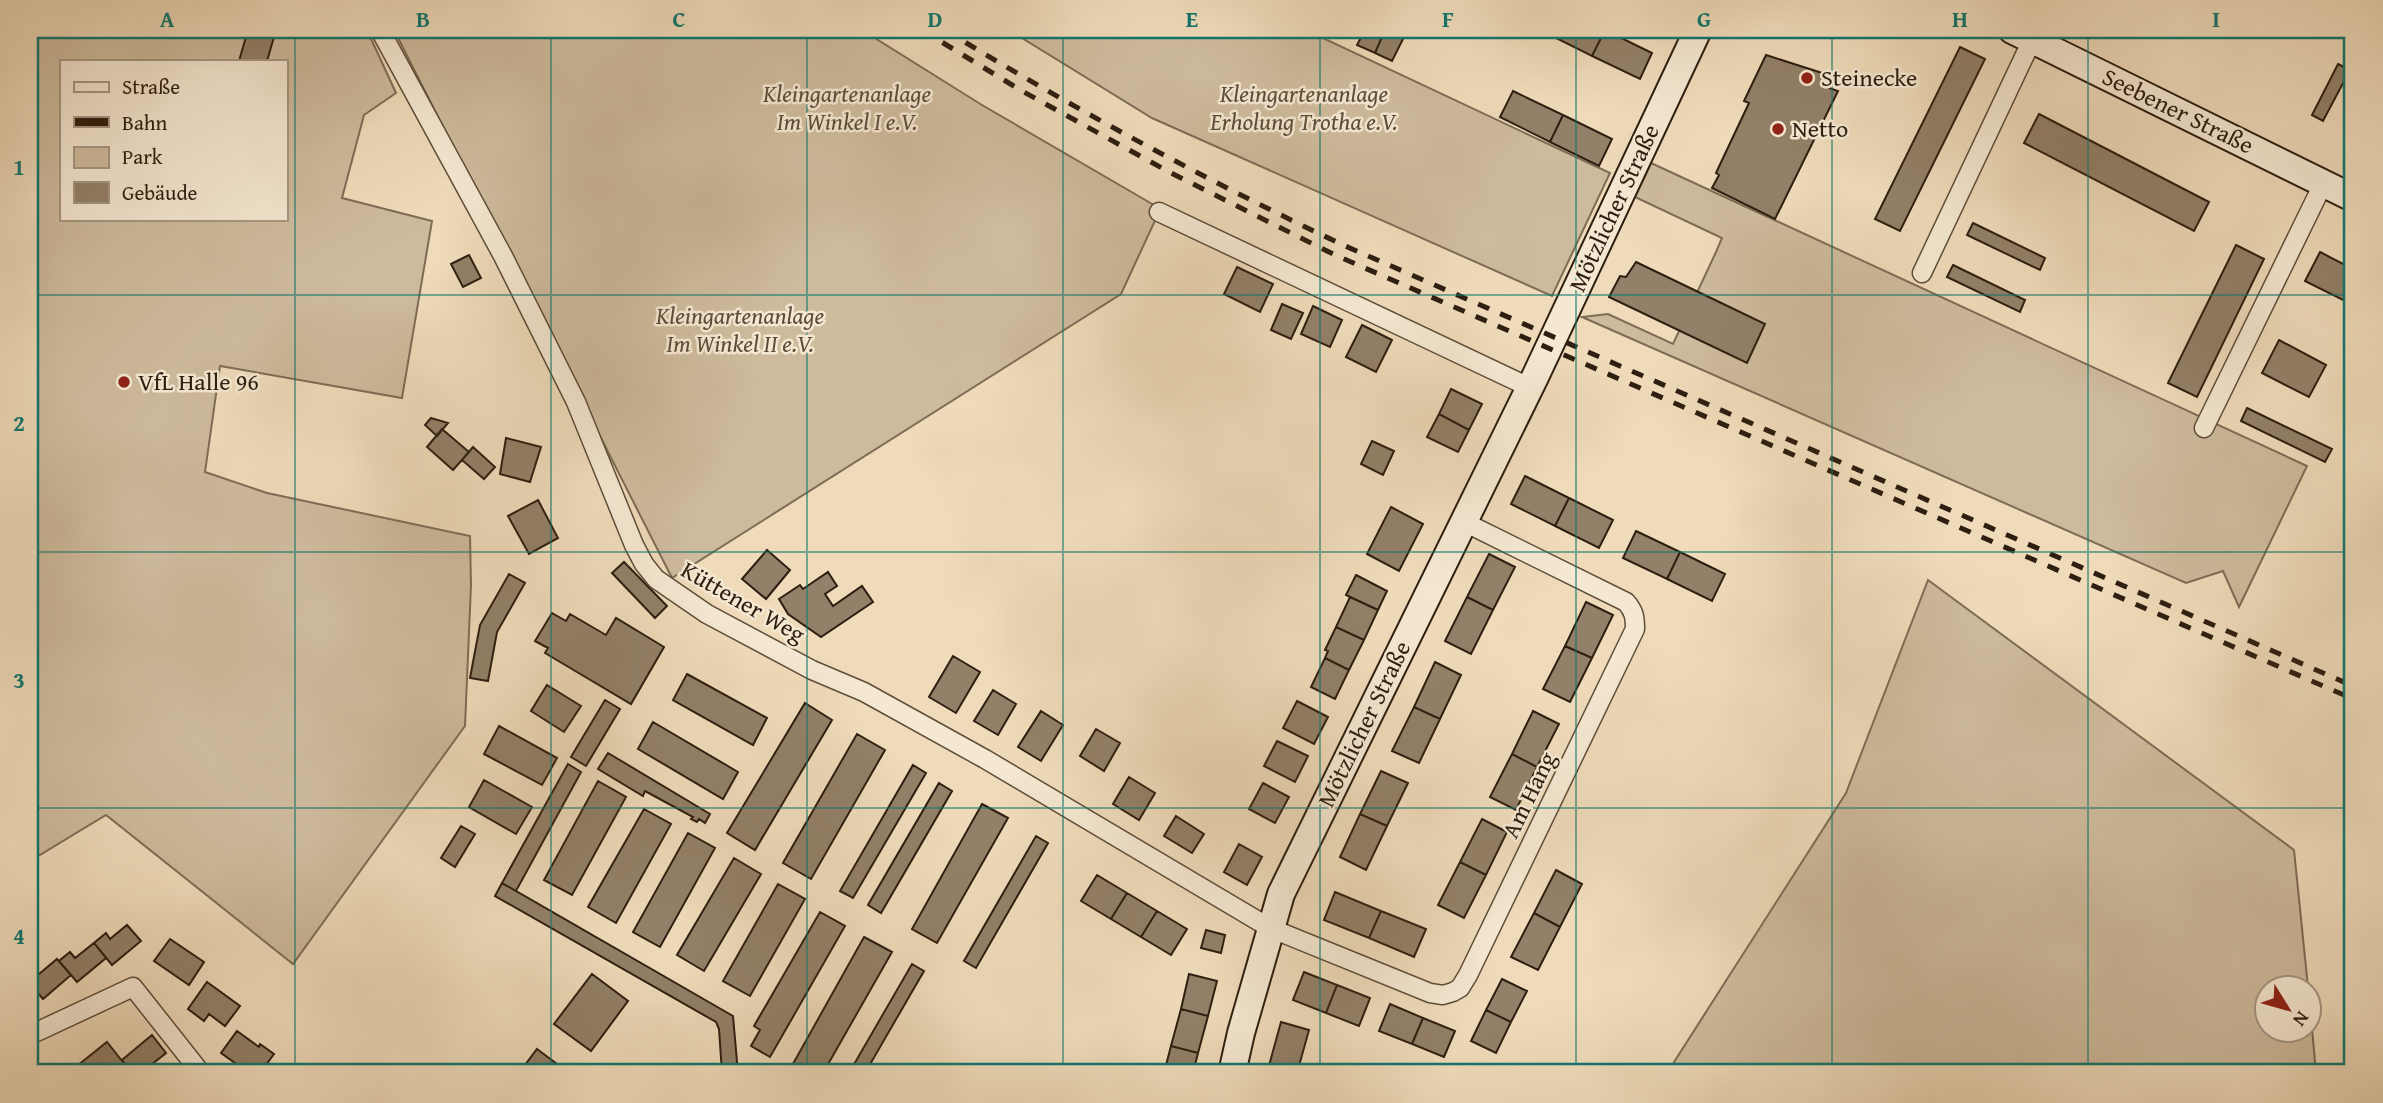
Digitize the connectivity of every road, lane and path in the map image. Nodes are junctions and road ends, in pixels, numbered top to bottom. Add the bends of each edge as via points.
1 (380, 30) edge
2 (1698, 30) edge
3 (2022, 35) edge
4 (2323, 184) junction
5 (2353, 198) edge
6 (1159, 212) dead end
7 (1922, 273) dead end
8 (1529, 387) junction
9 (2204, 429) dead end
10 (1462, 521) junction
11 (1270, 928) junction
12 (30, 1035) edge
13 (201, 1073) edge
14 (1232, 1073) edge

1 - 11 street, Küttener Weg via 564,378 643,565 656,579 707,614 864,692
2 - 8 street, Mötzlicher Straße
3 - 4 street, Seebener Straße
3 - 7 street, Seebener Straße
4 - 5 street, Seebener Straße
4 - 9 street
6 - 8 street
8 - 10 street, Mötzlicher Straße
10 - 11 street, Mötzlicher Straße via 1281,894
10 - 11 street, Am Hang via 1626,602 1635,617 1635,629 1548,814 1460,988 1443,995
11 - 14 street, Mötzlicher Straße
12 - 13 street via 133,987

